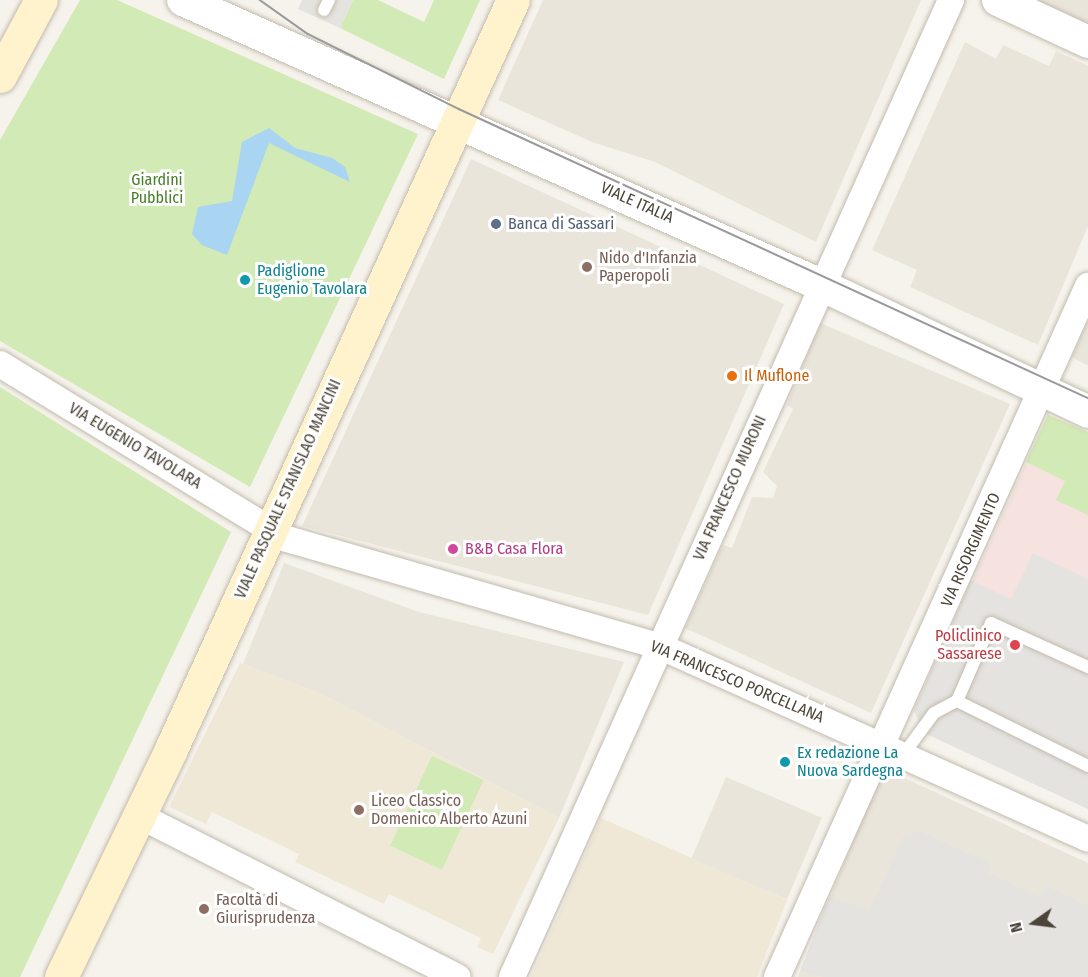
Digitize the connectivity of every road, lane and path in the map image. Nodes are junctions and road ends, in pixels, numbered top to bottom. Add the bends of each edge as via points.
1 (42, 0) edge
2 (183, 0) edge
3 (513, 0) edge
4 (951, 0) edge
5 (998, 0) edge
6 (1088, 42) edge
7 (0, 76) edge
8 (454, 121) junction
9 (821, 285) junction
10 (1088, 286) edge
11 (0, 364) edge
12 (1042, 390) junction
13 (1088, 412) edge
14 (271, 529) junction
15 (659, 646) junction
16 (1088, 667) edge
17 (957, 700) junction
18 (894, 751) junction
19 (1088, 766) edge
20 (140, 816) junction
21 (1088, 839) edge
22 (61, 977) edge
23 (459, 977) edge
24 (512, 977) edge
25 (777, 977) edge

1 - 7 main road
2 - 8 street, VIALE ITALIA
3 - 8 main road, VIALE PASQUALE STANISLAO MANCINI
4 - 9 street, VIA FRANCESCO MURONI
5 - 6 street
8 - 9 street, VIALE ITALIA
8 - 14 main road, VIALE PASQUALE STANISLAO MANCINI
9 - 12 street, VIALE ITALIA
9 - 15 street, VIA FRANCESCO MURONI
10 - 12 street, VIA RISORGIMENTO
11 - 14 street, VIA EUGENIO TAVOLARA
12 - 13 street, VIALE ITALIA
12 - 18 street, VIA RISORGIMENTO
14 - 15 street, VIA FRANCESCO PORCELLANA via 284,538
14 - 20 main road, VIALE PASQUALE STANISLAO MANCINI
15 - 18 street, VIA FRANCESCO PORCELLANA
15 - 24 street, VIA FRANCESCO MURONI
16 - 17 lane via 991,623
17 - 18 lane via 934,713
17 - 19 lane
18 - 21 street, VIA FRANCESCO PORCELLANA
18 - 25 street, VIA RISORGIMENTO
20 - 22 main road, VIALE PASQUALE STANISLAO MANCINI
20 - 23 street

